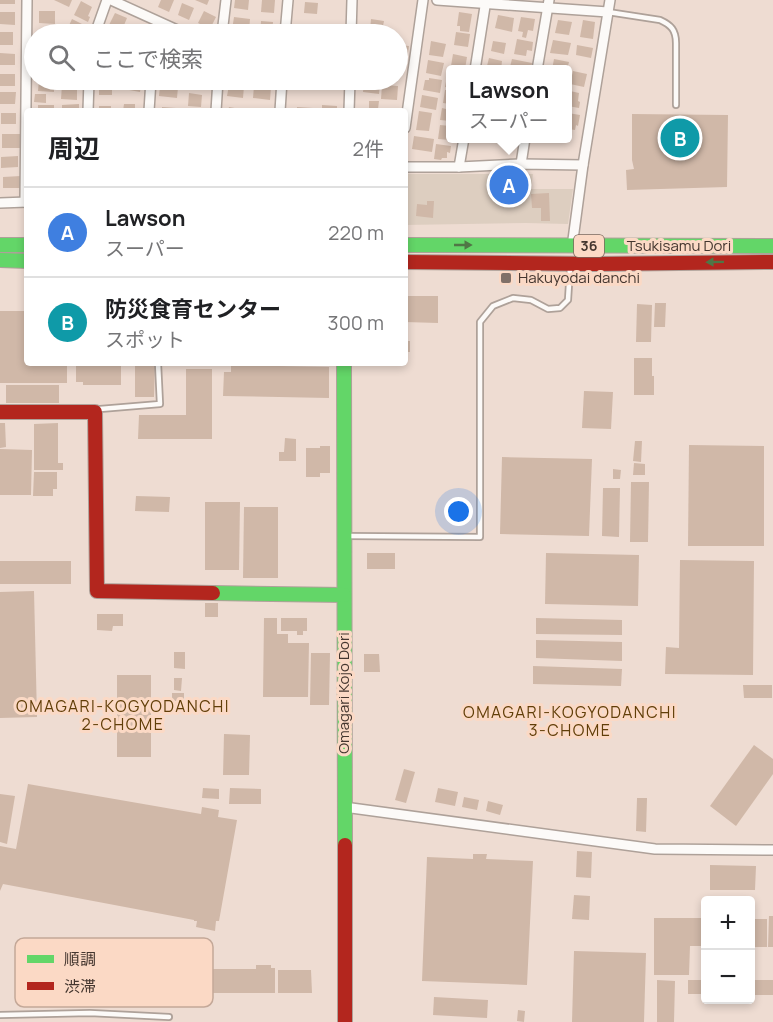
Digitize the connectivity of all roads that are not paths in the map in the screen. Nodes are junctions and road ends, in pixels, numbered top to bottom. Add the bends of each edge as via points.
1 (27, 0) edge
2 (109, 0) edge
3 (226, 0) edge
4 (288, 0) edge
5 (352, 0) edge
6 (423, 0) edge
7 (437, 0) edge
8 (610, 0) edge
9 (486, 2) edge
10 (548, 3) edge
11 (608, 12) junction
12 (27, 24) edge
13 (99, 24) edge
14 (152, 24) edge
15 (223, 24) edge
16 (286, 24) edge
17 (351, 24) edge
18 (476, 65) edge
19 (538, 65) edge
20 (27, 90) edge
21 (89, 90) edge
22 (150, 90) edge
23 (217, 90) edge
24 (281, 90) edge
25 (350, 90) edge
26 (676, 105) dead end
27 (26, 108) edge
28 (88, 108) edge
29 (149, 108) edge
30 (216, 108) edge
31 (280, 108) edge
32 (349, 108) edge
33 (408, 108) edge
34 (463, 143) edge
35 (524, 143) edge
36 (521, 164) junction
37 (583, 165) junction
38 (408, 167) edge
39 (459, 167) junction
40 (24, 202) edge
41 (0, 203) edge
42 (0, 244) edge
43 (24, 245) edge
44 (408, 245) edge
45 (572, 246) junction
46 (773, 246) edge
47 (0, 260) edge
48 (24, 261) edge
49 (408, 262) edge
50 (773, 262) edge
51 (571, 263) junction
52 (158, 366) edge
53 (344, 366) edge
54 (0, 412) edge
55 (95, 412) junction
56 (344, 536) junction
57 (344, 595) junction
58 (344, 807) junction
59 (773, 850) edge
60 (0, 1015) edge
61 (169, 1017) dead end
62 (345, 1022) edge

1 - 12 street
2 - 13 street
2 - 14 street
3 - 15 street
4 - 16 street
5 - 17 street
6 - 33 street
7 - 9 street
8 - 11 street
9 - 10 street
9 - 18 street
10 - 11 street
10 - 19 street
11 - 26 lane via 660,20 673,28
11 - 37 street
20 - 27 street
21 - 28 street
22 - 29 street
23 - 30 street
24 - 31 street
25 - 32 street
34 - 39 street
35 - 36 street
36 - 37 street
36 - 39 street
37 - 45 street
38 - 39 street
40 - 41 street
42 - 43 main road
44 -> 45 main road, Tsukisamu Dori / 36
45 - 46 main road, Tsukisamu Dori / 36
45 - 51 street
47 - 48 main road
49 - 51 main road, Tsukisamu Dori / 36
50 -> 51 main road, Tsukisamu Dori / 36
51 - 56 lane via 568,300 560,308 548,309 531,300 513,298 493,306 480,322 480,537
52 - 55 lane via 160,404 99,408
53 - 56 main road, Omagari Kojo Dori
54 - 55 main road
55 - 57 main road via 97,591
56 - 57 main road, Omagari Kojo Dori
57 - 58 main road, Omagari Kojo Dori
58 - 59 street via 655,849
58 - 62 main road, Omagari Kojo Dori
60 - 61 lane via 90,1013

